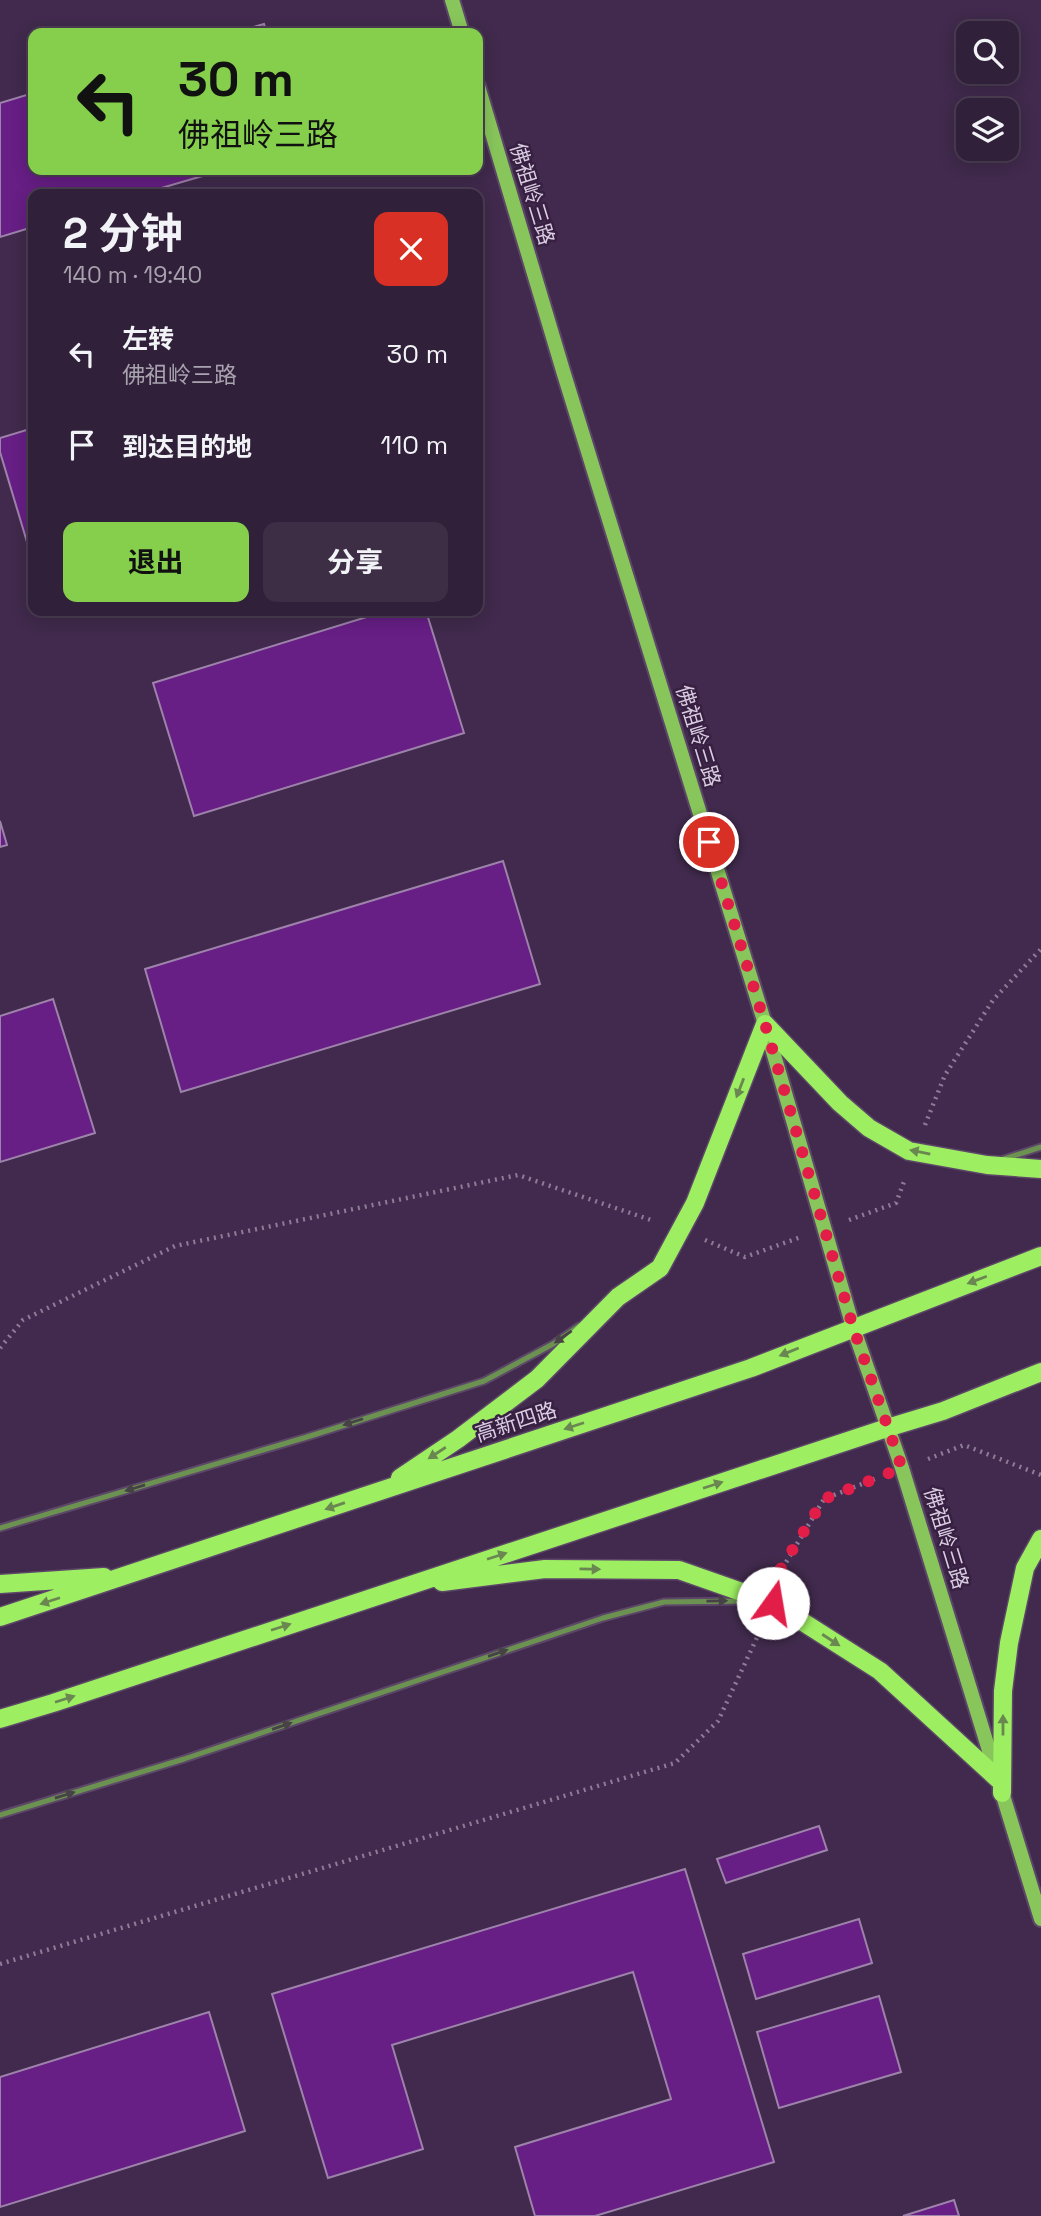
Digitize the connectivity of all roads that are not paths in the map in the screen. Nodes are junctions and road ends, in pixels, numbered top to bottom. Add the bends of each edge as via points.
1 (452, 0) edge
2 (460, 28) edge
3 (483, 103) edge
4 (765, 1024) junction
5 (1041, 1147) edge
6 (987, 1165) junction
7 (1041, 1169) edge
8 (1041, 1256) edge
9 (618, 1297) junction
10 (853, 1327) junction
11 (1041, 1372) edge
12 (887, 1427) junction
13 (379, 1491) junction
14 (0, 1528) edge
15 (1041, 1539) edge
16 (132, 1574) junction
17 (0, 1584) edge
18 (400, 1588) junction
19 (773, 1603) junction
20 (0, 1617) edge
21 (0, 1718) edge
22 (1000, 1786) junction
23 (0, 1815) edge
24 (1041, 1919) edge

1 - 2 main road
3 - 4 main road, 佛祖岭三路
6 -> 4 main road via 909,1151 869,1128
4 -> 9 main road via 695,1203 660,1268
4 - 10 main road, 佛祖岭三路
5 - 6 lane
6 - 7 main road
8 -> 10 main road, 高新四路
9 -> 13 main road via 537,1378 458,1439
9 -> 14 lane via 553,1344 484,1381
10 - 12 main road, 佛祖岭三路
10 -> 13 main road, 高新四路 via 751,1367
11 - 12 main road via 943,1411
18 -> 12 main road
12 - 22 main road, 佛祖岭三路
13 -> 16 main road, 高新四路
22 -> 15 main road via 1009,1643 1025,1568
16 - 17 main road
16 -> 20 main road, 高新四路
18 -> 19 main road via 545,1569 678,1570
21 -> 18 main road
19 -> 22 main road via 880,1671
23 -> 19 lane via 184,1759 615,1615 664,1602
22 - 24 main road, 佛祖岭三路

